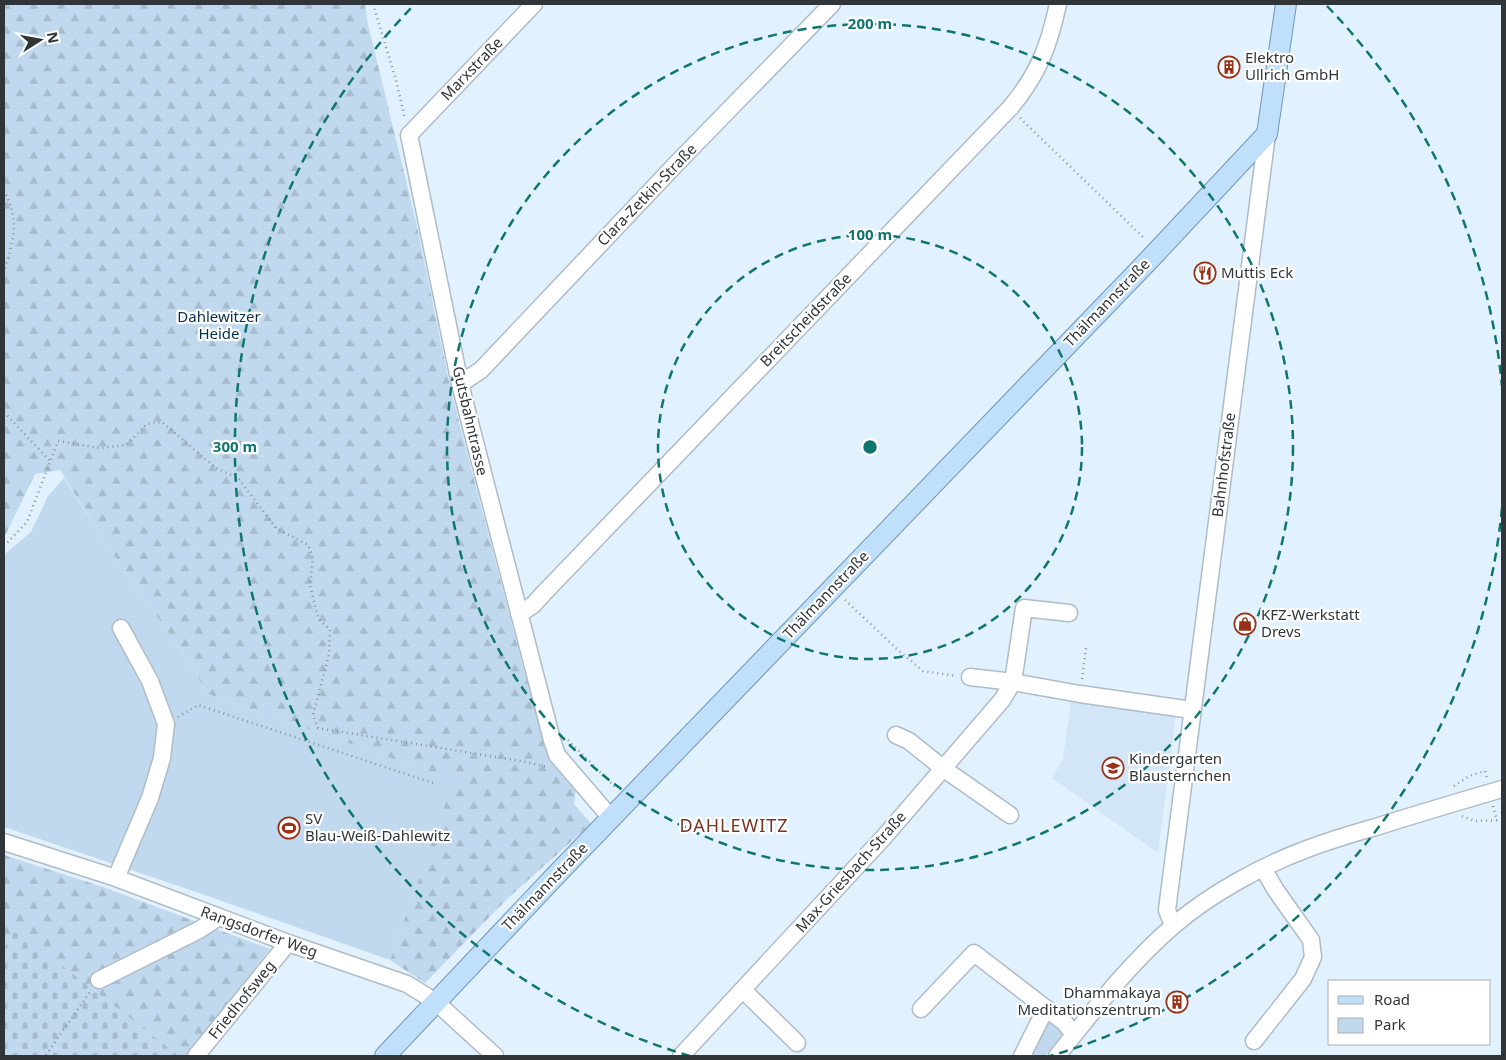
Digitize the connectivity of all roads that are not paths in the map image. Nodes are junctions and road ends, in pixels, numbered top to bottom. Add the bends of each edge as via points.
1 (534, 4) edge
2 (832, 4) edge
3 (1058, 4) edge
4 (1286, 4) edge
5 (1267, 134) junction
6 (409, 135) joint
7 (460, 384) junction
8 (519, 614) junction
9 (1069, 614) dead end
10 (121, 628) dead end
11 (970, 677) road end
12 (1013, 682) junction
13 (1192, 710) junction
14 (896, 736) dead end
15 (944, 769) junction
16 (1502, 788) edge
17 (1010, 815) dead end
18 (611, 818) junction
19 (4, 842) edge
20 (1263, 868) junction
21 (116, 878) junction
22 (219, 917) junction
23 (1173, 926) junction
24 (288, 944) junction
25 (98, 980) road end
26 (743, 990) junction
27 (436, 1002) junction
28 (1046, 1008) junction
29 (921, 1009) dead end
30 (1074, 1035) junction
31 (1254, 1041) dead end
32 (797, 1043) dead end
33 (196, 1056) edge
34 (385, 1056) edge
35 (495, 1056) edge
36 (681, 1056) edge
37 (1022, 1056) edge
38 (1057, 1056) edge

1 - 6 street, Marxstraße
2 - 7 street, Clara-Zetkin-Straße via 482,370
3 - 8 street, Breitscheidstraße via 1051,36 1041,60 1010,108 533,605
4 - 5 main road, Bahnhofstraße
5 - 13 street, Bahnhofstraße
5 - 18 main road, Thälmannstraße
6 - 7 street, Gutsbahntrasse
7 - 8 street, Gutsbahntrasse
8 - 18 street, Gutsbahntrasse via 557,755
9 - 12 street via 1024,608
10 - 21 street via 150,681 166,724 162,758 150,798
11 - 12 street
12 - 13 street
12 - 15 street, Max-Griesbach-Straße via 1002,700
13 - 23 street, Bahnhofstraße via 1167,910
14 - 15 street via 909,741
15 - 17 street
15 - 26 street, Max-Griesbach-Straße
16 - 20 street via 1308,848
18 - 27 main road, Thälmannstraße
19 - 21 street, Rangsdorfer Weg
20 - 23 street
20 - 31 street via 1311,940 1313,957 1303,980
21 - 22 street, Rangsdorfer Weg
22 - 24 street, Rangsdorfer Weg
22 - 25 street
23 - 30 street via 1118,981
24 - 27 street, Rangsdorfer Weg via 407,984
24 - 33 street, Friedhofsweg
26 - 32 street
26 - 36 street, Max-Griesbach-Straße
27 - 34 main road, Thälmannstraße
27 - 35 street, Rangsdorfer Weg
28 - 29 street via 974,953
28 - 30 street
28 - 37 street
30 - 38 street

